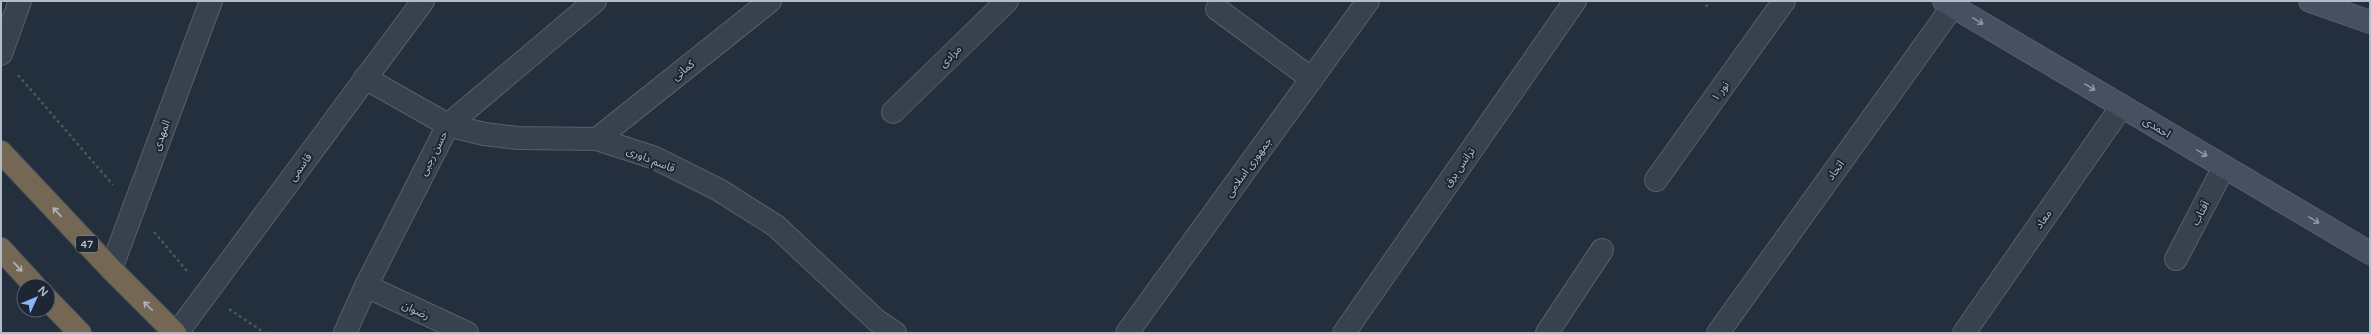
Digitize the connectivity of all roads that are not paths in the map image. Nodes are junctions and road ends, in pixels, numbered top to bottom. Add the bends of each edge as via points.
1 (20, 1) edge
2 (211, 1) edge
3 (595, 1) edge
4 (770, 1) edge
5 (1007, 1) edge
6 (1368, 1) edge
7 (1575, 1) edge
8 (1784, 1) edge
9 (2324, 3) edge
10 (1949, 4) edge
11 (417, 5) edge
12 (1217, 9) dead end
13 (2370, 22) edge
14 (1, 54) edge
15 (365, 78) junction
16 (1312, 79) junction
17 (2122, 106) junction
18 (893, 112) dead end
19 (448, 125) junction
20 (597, 139) junction
21 (1, 152) edge
22 (2224, 167) junction
23 (1656, 180) dead end
24 (1, 249) edge
25 (1602, 250) dead end
26 (2370, 253) edge
27 (2176, 259) dead end
28 (111, 269) junction
29 (28, 278) edge
30 (366, 286) junction
31 (56, 308) edge
32 (80, 333) edge
33 (176, 333) edge
34 (345, 333) edge
35 (467, 333) edge
36 (895, 333) edge
37 (1127, 333) edge
38 (1344, 333) edge
39 (1547, 333) edge
40 (1718, 333) edge
41 (1964, 333) edge

1 - 14 street
2 - 28 street, المهدی
3 - 19 street, حسن رجبی
4 - 20 street, کمانی
5 - 18 street, مرادی
6 - 16 street, جمهوری اسلامی
7 - 38 street, ترانس برق
8 - 23 street, نور ۱
9 - 13 street
10 -> 17 street, احمدی
10 - 40 street, اتحاد
11 - 15 street, قاسمی
12 - 16 street
15 - 19 street, قاسم داوری
15 - 33 street, قاسمی
16 - 37 street, جمهوری اسلامی
17 -> 22 street, احمدی
17 - 41 street, معاد
19 - 20 street, قاسم داوری via 484,134 518,138
19 - 30 street, حسن رجبی
20 - 36 street, قاسم داوری via 655,158 718,190 776,226 876,320
28 -> 21 highway, 47
22 -> 26 street, احمدی
22 - 27 street, آفتاب
24 -> 29 highway
25 - 39 street
33 -> 28 highway, 47
30 - 34 street, حسن رجبی
30 - 35 street, رضوان
31 - 32 highway

